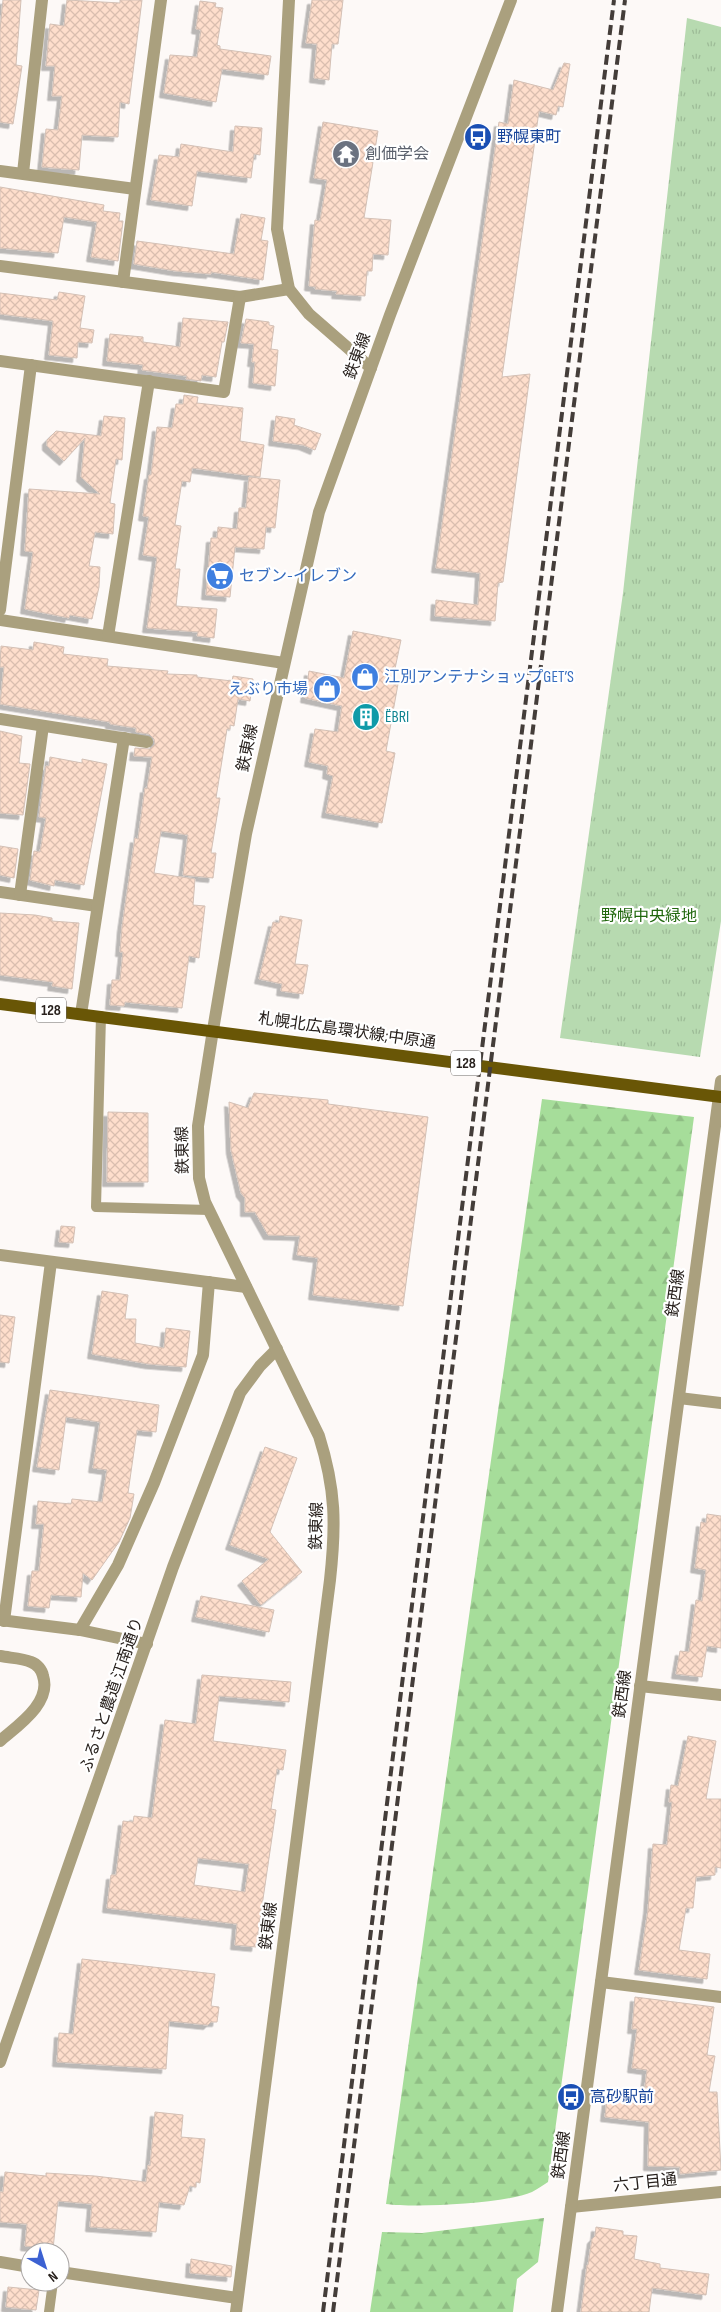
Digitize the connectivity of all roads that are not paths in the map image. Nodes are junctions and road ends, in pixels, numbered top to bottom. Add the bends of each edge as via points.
1 (42, 0) edge
2 (161, 0) edge
3 (289, 0) edge
4 (511, 0) edge
5 (0, 171) edge
6 (23, 173) junction
7 (135, 190) junction
8 (0, 266) edge
9 (123, 282) junction
10 (289, 289) junction
11 (240, 296) junction
12 (0, 361) edge
13 (32, 365) junction
14 (371, 368) junction
15 (148, 381) junction
16 (0, 610) edge
17 (0, 620) edge
18 (108, 636) junction
19 (284, 663) junction
20 (0, 719) edge
21 (43, 726) junction
22 (124, 738) junction
23 (147, 742) dead end
24 (0, 892) edge
25 (20, 895) junction
26 (97, 906) junction
27 (0, 1004) edge
28 (81, 1014) junction
29 (101, 1016) junction
30 (212, 1030) junction
31 (721, 1081) edge
32 (720, 1097) edge
33 (209, 1210) junction
34 (0, 1255) edge
35 (51, 1262) junction
36 (209, 1282) junction
37 (246, 1287) junction
38 (277, 1349) junction
39 (679, 1398) junction
40 (721, 1403) edge
41 (2, 1621) edge
42 (80, 1630) junction
43 (147, 1644) junction
44 (0, 1656) edge
45 (640, 1686) junction
46 (721, 1696) edge
47 (0, 1741) edge
48 (601, 1982) junction
49 (721, 1997) edge
50 (0, 2062) edge
51 (721, 2192) edge
52 (571, 2207) junction
53 (0, 2262) edge
54 (20, 2265) edge
55 (70, 2273) edge
56 (52, 2292) edge
57 (237, 2298) junction
58 (49, 2312) edge
59 (236, 2312) edge
60 (557, 2312) edge

1 - 6 street
2 - 7 street
3 - 10 street via 277,228
4 - 14 street, 鉄東線
5 - 6 street
6 - 7 street
7 - 9 street
8 - 9 street
9 - 11 street
10 - 11 street
10 - 14 street via 309,314
11 - 15 street via 224,392
12 - 13 street
13 - 15 street
13 - 16 street
14 - 19 street, 鉄東線 via 319,512
15 - 18 street
17 - 18 street
18 - 19 street
19 - 30 street, 鉄東線 via 246,834
20 - 21 street
21 - 22 street
21 - 25 street
22 - 23 street
22 - 26 street
24 - 25 street
25 - 26 street
26 - 28 street
27 - 28 main road, 札幌北広島環状線;中原通 / 128
28 - 29 main road, 札幌北広島環状線;中原通 / 128
29 - 30 main road, 札幌北広島環状線;中原通 / 128
29 - 33 lane via 96,1207
30 - 32 main road, 札幌北広島環状線;中原通 / 128
30 - 33 street, 鉄東線 via 197,1152 199,1178
31 - 32 street, 鉄西線
32 - 39 street, 鉄西線
33 - 37 street, 鉄東線
34 - 35 street
35 - 36 street
35 - 41 street
36 - 37 street
36 - 42 street via 203,1355 118,1566
37 - 38 street, 鉄東線
38 - 43 street, ふるさと農道 江南通り via 240,1393
38 - 57 street, 鉄東線 via 319,1436 334,1502 335,1534
39 - 40 street
39 - 45 street, 鉄西線
41 - 42 street
42 - 43 street
43 - 50 street, ふるさと農道 江南通り
44 - 47 street via 32,1662 42,1670 45,1682 42,1696 29,1715
45 - 46 street
45 - 48 street, 鉄西線
48 - 49 street
48 - 52 street, 鉄西線
51 - 52 street, 六丁目通
52 - 60 street, 鉄西線
53 - 54 street
55 - 57 street
56 - 58 lane
57 - 59 street, 鉄東線

